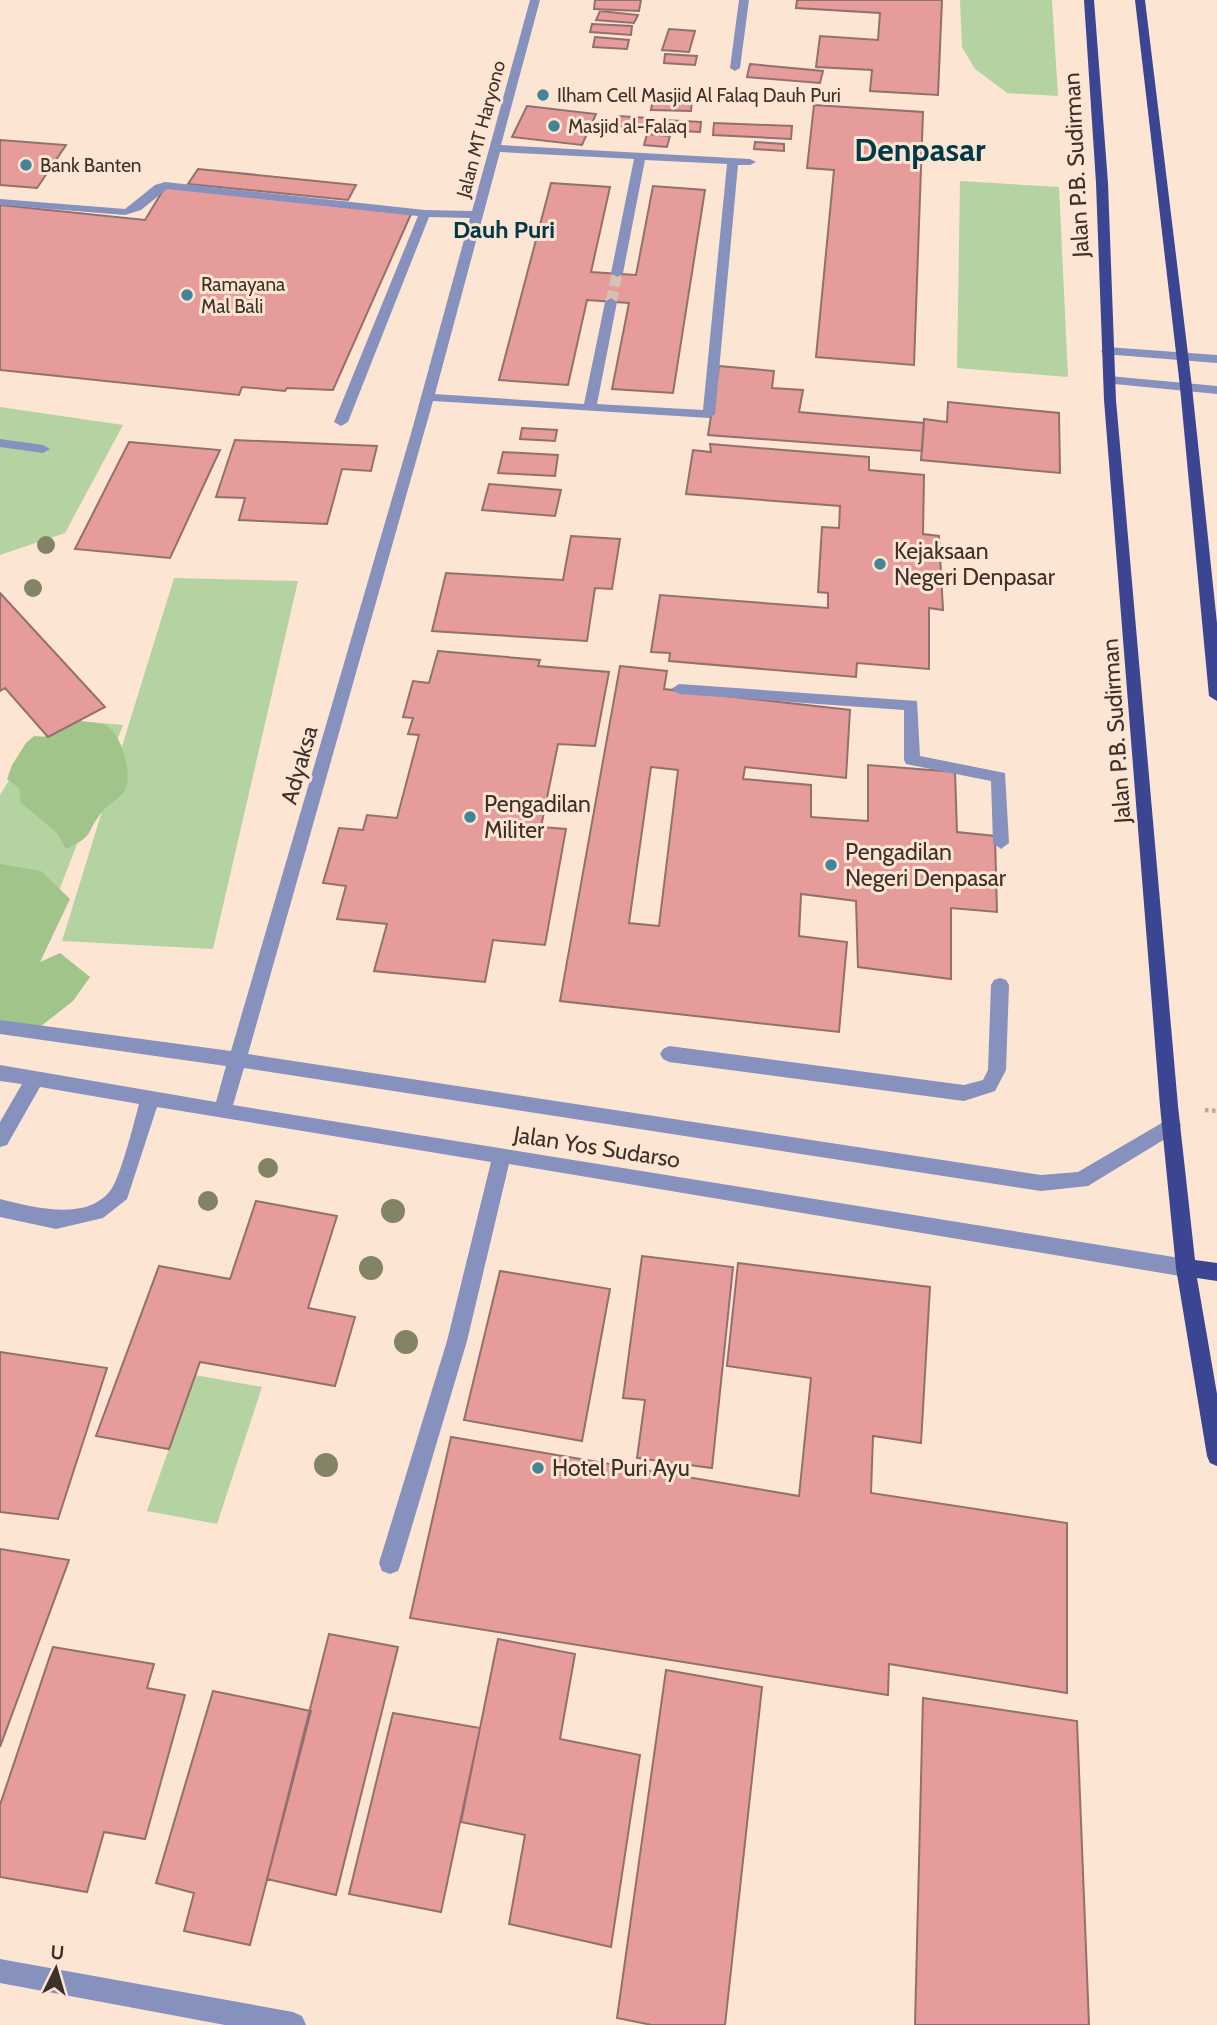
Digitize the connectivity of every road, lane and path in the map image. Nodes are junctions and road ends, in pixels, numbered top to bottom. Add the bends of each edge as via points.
1 (535, 0) edge
2 (744, 0) edge
3 (1089, 0) edge
4 (1140, 0) edge
5 (735, 68) dead end
6 (494, 148) junction
7 (640, 157) junction
8 (733, 161) junction
9 (750, 162) dead end
10 (0, 202) edge
11 (425, 213) junction
12 (476, 215) junction
13 (617, 273) tunnel mouth
14 (611, 302) tunnel mouth
15 (1107, 351) junction
16 (1181, 356) junction
17 (1217, 359) edge
18 (1109, 380) junction
19 (1185, 387) junction
20 (1217, 390) edge
21 (428, 397) junction
22 (590, 408) junction
23 (341, 422) dead end
24 (419, 430) joint
25 (0, 443) edge
26 (43, 449) dead end
27 (678, 689) dead end
28 (1217, 696) edge
29 (1001, 843) dead end
30 (1000, 985) dead end
31 (0, 1027) edge
32 (669, 1054) dead end
33 (238, 1060) junction
34 (0, 1073) edge
35 (34, 1081) junction
36 (150, 1100) junction
37 (222, 1112) junction
38 (1172, 1125) junction
39 (0, 1139) edge
40 (502, 1156) junction
41 (0, 1208) edge
42 (1186, 1268) junction
43 (1217, 1272) edge
44 (1217, 1456) edge
45 (390, 1563) dead end
46 (0, 1971) edge
47 (293, 2025) edge

1 - 6 street, Jalan MT Haryono
2 - 5 street
3 - 15 main road, Jalan P.B. Sudirman via 1102,183
4 - 16 main road
6 - 7 street
6 - 12 street, Jalan MT Haryono
7 - 8 street
7 - 13 street
8 - 9 street
8 - 22 street via 709,414
10 - 11 street via 125,212 134,211 150,193 165,185
11 - 12 street
11 - 23 street
12 - 21 street, Jalan MT Haryono
14 - 22 street
15 - 16 street
15 - 18 main road, Jalan P.B. Sudirman
16 - 17 street
16 - 19 main road
18 - 19 street
18 - 38 main road, Jalan P.B. Sudirman
19 - 20 street
19 - 28 main road
21 - 22 street
21 - 24 street, Jalan MT Haryono
24 - 33 street, Adyaksa
25 - 26 street
27 - 29 street via 912,705 912,760 999,777
30 - 32 street via 997,1070 989,1086 964,1093
31 - 33 street, Jalan Yos Sudarso
33 - 37 street, Adyaksa
33 - 38 street, Jalan Yos Sudarso via 1041,1183 1081,1180
34 - 35 street, Jalan Yos Sudarso
35 - 36 street, Jalan Yos Sudarso
35 - 39 street
36 - 37 street, Jalan Yos Sudarso
36 - 41 street via 120,1193 96,1212 56,1220
37 - 40 street, Jalan Yos Sudarso
38 - 42 main road, Jalan P.B. Sudirman
40 - 42 street, Jalan Yos Sudarso
40 - 45 street via 457,1341
42 - 43 main road
42 - 44 main road, Jalan P.B. Sudirman
46 - 47 street

